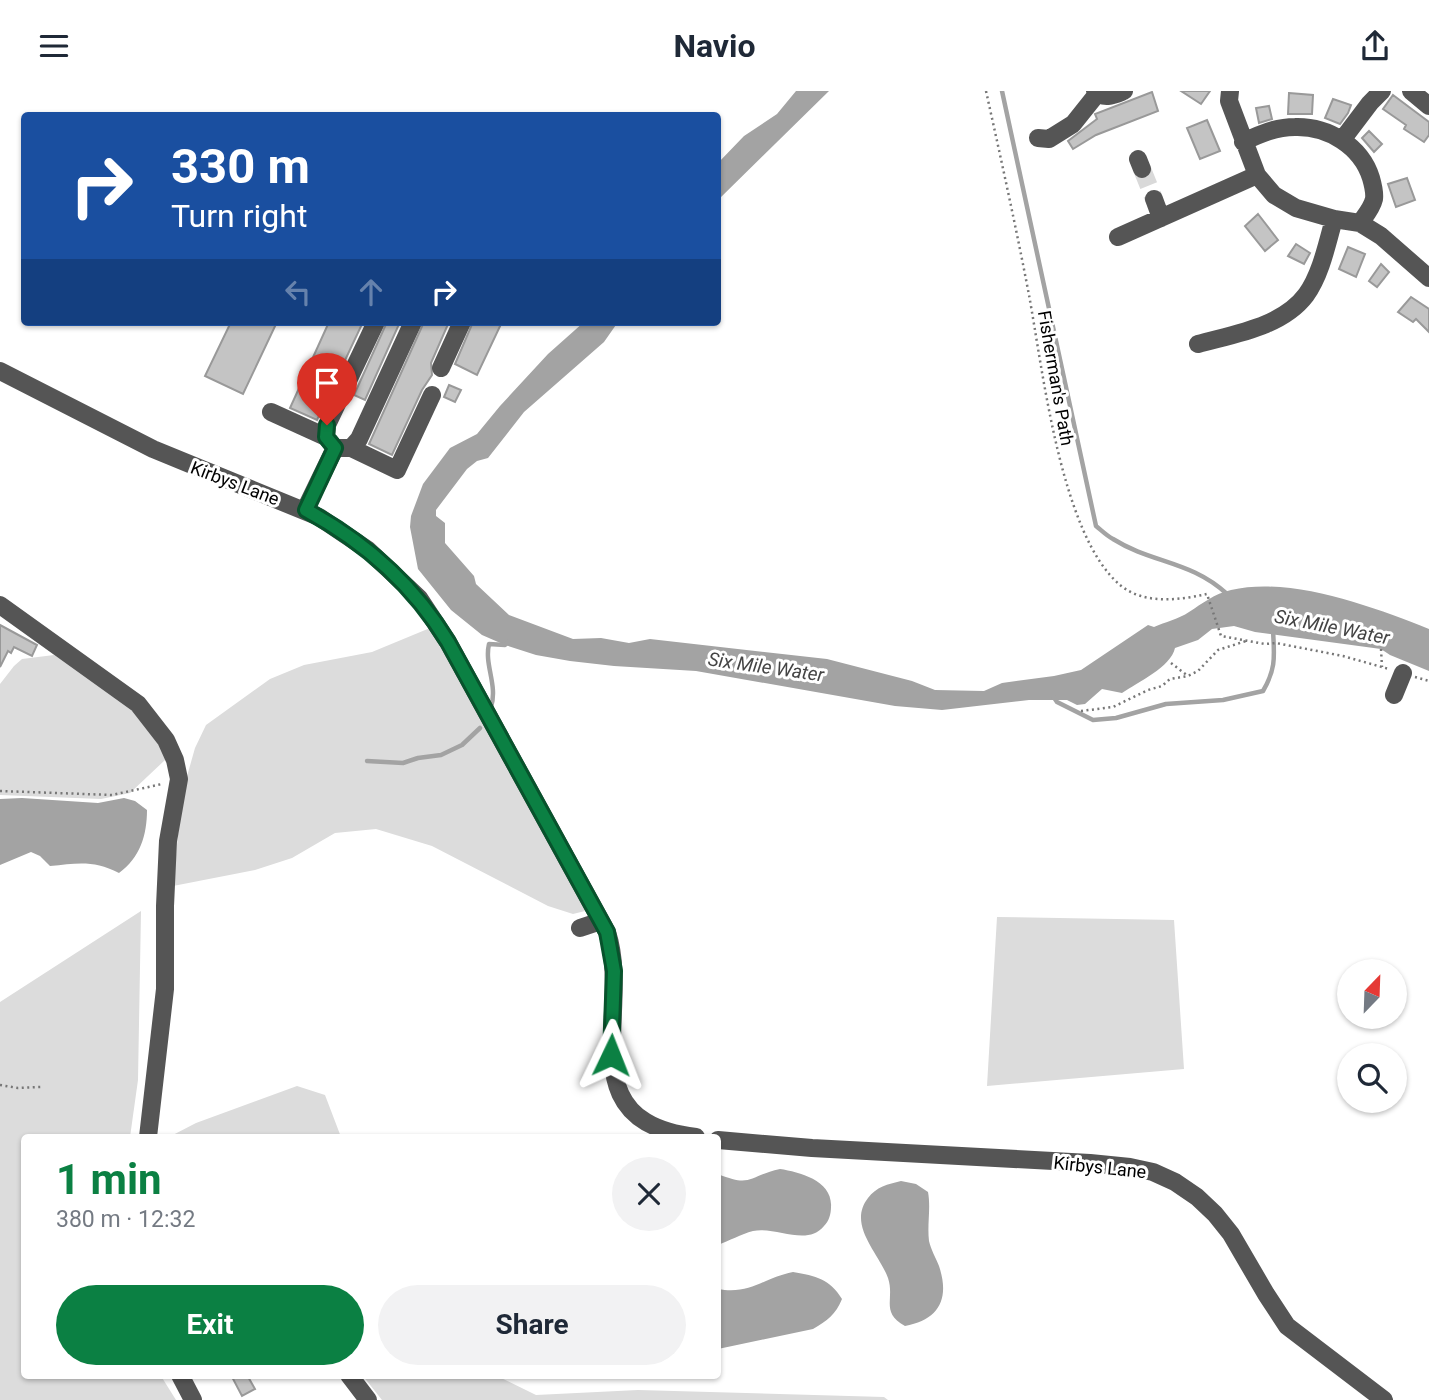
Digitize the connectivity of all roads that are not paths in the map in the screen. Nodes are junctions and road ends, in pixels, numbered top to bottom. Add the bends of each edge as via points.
1 (1124, 91) edge
2 (1230, 91) edge
3 (1382, 91) edge
4 (1411, 91) edge
5 (1096, 92) edge
6 (1429, 106) edge
7 (1342, 140) junction
8 (1243, 142) junction
9 (1046, 144) dead end
10 (1257, 174) junction
11 (1154, 199) tunnel mouth
12 (1161, 218) junction
13 (1334, 219) junction
14 (1360, 223) junction
15 (1118, 237) dead end
16 (1429, 278) edge
17 (374, 326) edge
18 (411, 326) edge
19 (460, 326) edge
20 (1198, 344) dead end
21 (441, 368) dead end
22 (0, 371) edge
23 (432, 395) dead end
24 (271, 412) dead end
25 (337, 444) junction
26 (306, 510) junction
27 (0, 605) edge
28 (1403, 673) road end
29 (1394, 695) dead end
30 (601, 922) junction
31 (580, 928) dead end
32 (148, 1134) edge
33 (684, 1134) edge
34 (721, 1140) edge
35 (182, 1379) edge
36 (352, 1379) edge
37 (193, 1400) edge
38 (368, 1400) edge
39 (1384, 1400) edge

1 - 5 street via 1109,96
2 - 8 street
3 - 7 street
4 - 6 street
5 - 9 street via 1073,124
7 - 8 street via 1316,128 1294,127 1268,130
7 - 14 street via 1367,165 1374,188 1374,198
8 - 10 street
10 - 12 street
10 - 13 street via 1274,195 1296,208
11 - 12 street
12 - 15 street
13 - 14 street
13 - 20 street via 1306,295 1286,315
14 - 16 street
17 - 25 street via 327,425
18 - 25 street via 359,439
19 - 21 street
22 - 26 street, Kirbys Lane via 163,454
23 - 25 street via 397,470
24 - 25 street
25 - 26 street
26 - 30 street, Kirbys Lane via 368,550 435,619
27 - 32 street via 138,704 176,760 179,779 168,841 165,989
28 - 29 street
30 - 31 street
30 - 33 street, Kirbys Lane via 618,971 611,1055 614,1079 639,1117
34 - 39 street, Kirbys Lane via 1090,1163 1153,1172 1186,1189 1215,1214 1287,1326
35 - 37 street
36 - 38 street

